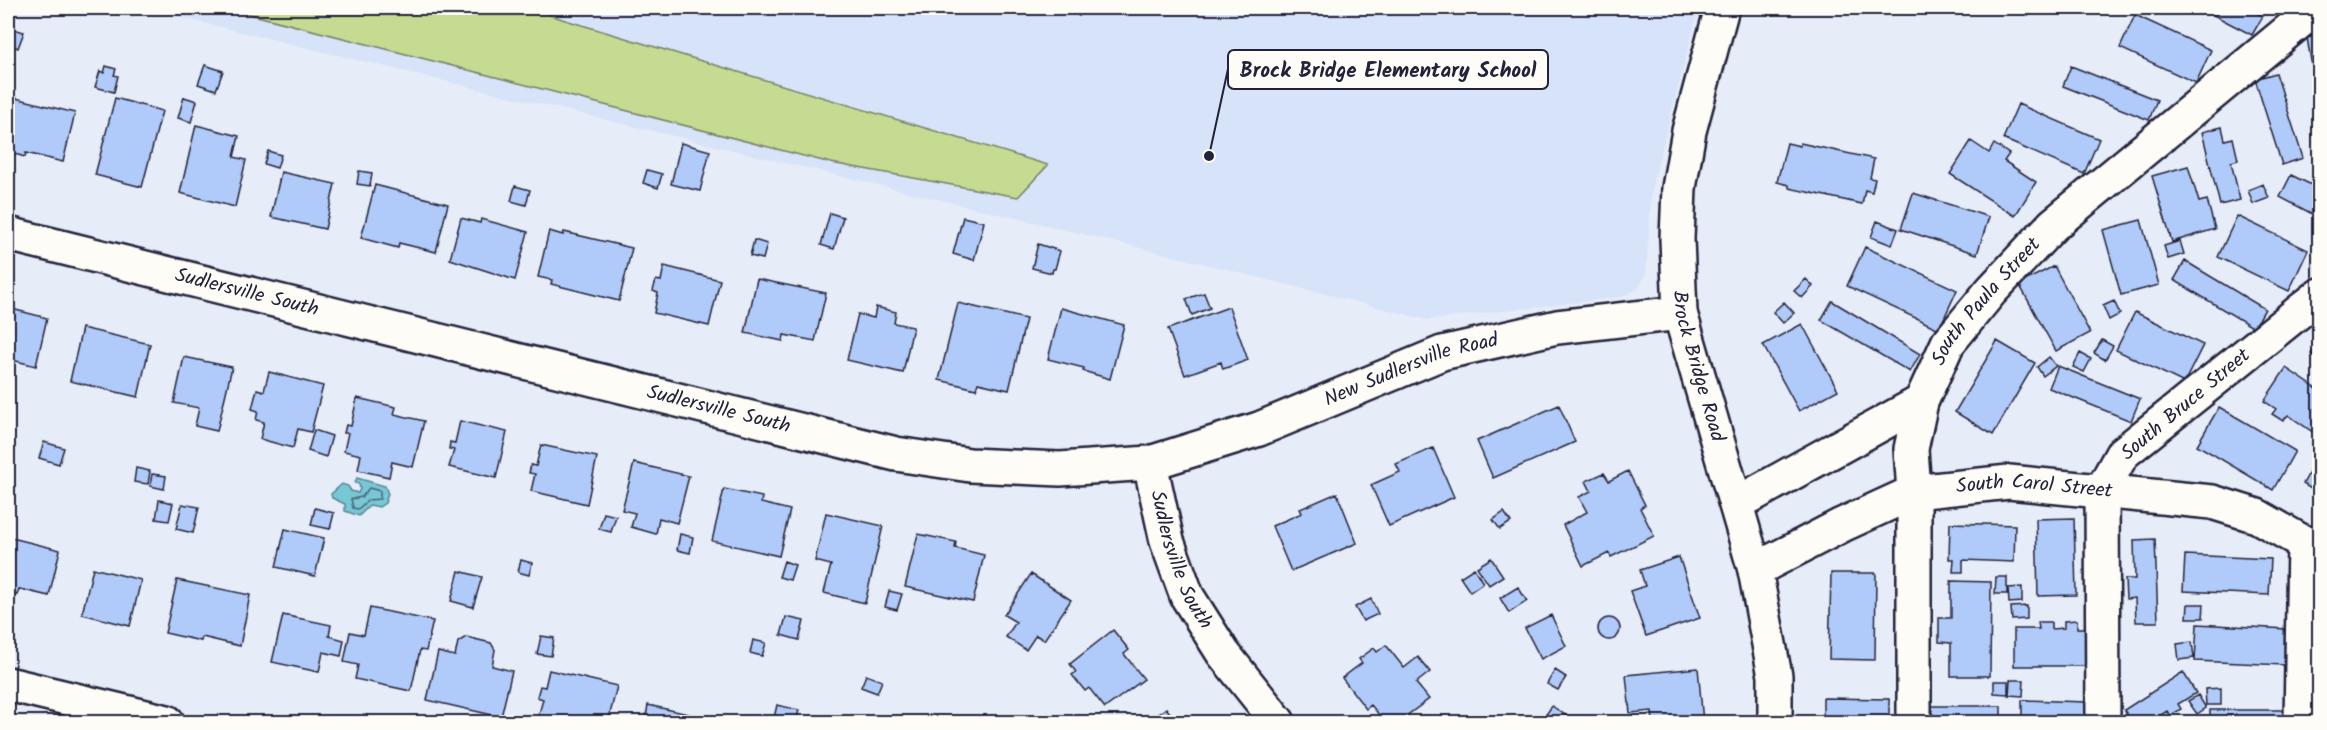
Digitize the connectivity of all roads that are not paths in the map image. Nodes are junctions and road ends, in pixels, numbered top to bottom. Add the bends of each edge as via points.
1 (1722, 8) edge
2 (2316, 8) edge
3 (8, 234) edge
4 (2319, 295) edge
5 (1680, 313) junction
6 (1921, 402) junction
7 (1150, 463) junction
8 (2102, 490) junction
9 (1914, 492) junction
10 (1736, 504) junction
11 (2312, 547) edge
12 (1755, 570) junction
13 (8, 684) edge
14 (81, 712) edge
15 (167, 723) edge
16 (1278, 723) edge
17 (1774, 723) edge
18 (1914, 723) edge
19 (2103, 723) edge
20 (2301, 723) edge

1 - 5 street, Brock Bridge Road via 1689,130 1679,189
2 - 6 street, South Paula Street via 2053,225 1948,343
3 - 7 street, Sudlersville South via 896,454 970,465 1060,469
4 - 8 street, South Bruce Street via 2122,454
5 - 7 street, New Sudlersville Road via 1557,327 1442,353 1258,429
5 - 10 street, Brock Bridge Road
6 - 9 street, South Paula Street via 1911,449
6 - 10 street
7 - 16 street, Sudlersville South via 1167,541 1187,597 1223,653
8 - 9 street, South Carol Street via 2009,482
8 - 11 street, South Carol Street via 2212,502 2257,516
8 - 19 street, South Bruce Street
9 - 12 street, South Carol Street
9 - 18 street, South Paula Street
10 - 12 street, Brock Bridge Road
11 - 20 street
12 - 17 street, Brock Bridge Road via 1775,676
13 - 14 street
14 - 15 street

